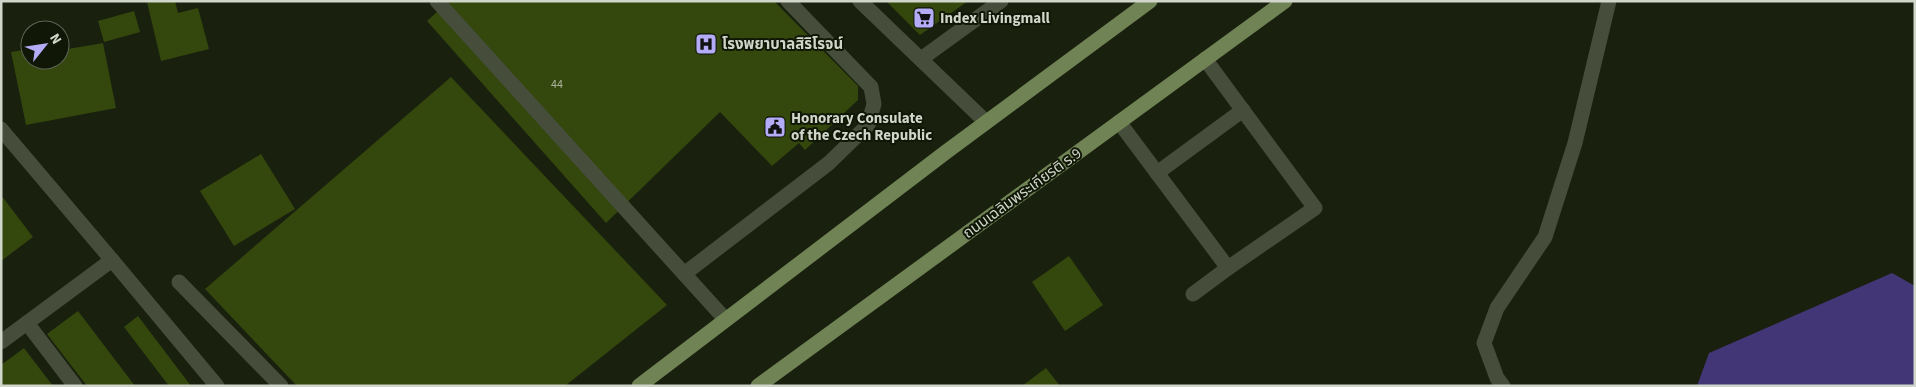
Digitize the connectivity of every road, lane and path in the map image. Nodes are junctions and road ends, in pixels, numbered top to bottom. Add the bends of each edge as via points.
1 (436, 1) edge
2 (788, 1) edge
3 (860, 1) edge
4 (1001, 1) edge
5 (1150, 1) edge
6 (1285, 1) edge
7 (1609, 1) edge
8 (921, 59) junction
9 (1206, 59) junction
10 (1243, 110) junction
11 (986, 122) junction
12 (1119, 122) junction
13 (1, 129) edge
14 (1157, 173) junction
15 (112, 260) junction
16 (1228, 268) junction
17 (684, 274) junction
18 (179, 282) dead end
19 (1193, 294) dead end
20 (725, 319) junction
21 (27, 323) junction
22 (1, 342) edge
23 (75, 386) edge
24 (217, 386) edge
25 (281, 386) edge
26 (639, 386) edge
27 (758, 386) edge
28 (1503, 386) edge

1 - 17 lane
2 - 17 lane via 871,86 874,104 868,125 829,163
3 - 8 lane
4 - 8 lane
5 - 11 main road
6 - 9 main road, ถนนเฉลิมพระเกียรติ ร.9
7 - 28 lane via 1575,144 1545,237 1497,308 1484,343
8 - 11 lane
9 - 10 lane
9 - 12 main road, ถนนเฉลิมพระเกียรติ ร.9
10 - 14 lane
10 - 16 lane via 1314,208
11 - 20 main road
12 - 14 lane
12 - 27 main road, ถนนเฉลิมพระเกียรติ ร.9
13 - 15 lane
14 - 16 lane
15 - 21 lane
15 - 24 lane
16 - 19 lane
17 - 20 lane
18 - 25 lane
20 - 26 main road
21 - 22 lane
21 - 23 lane

